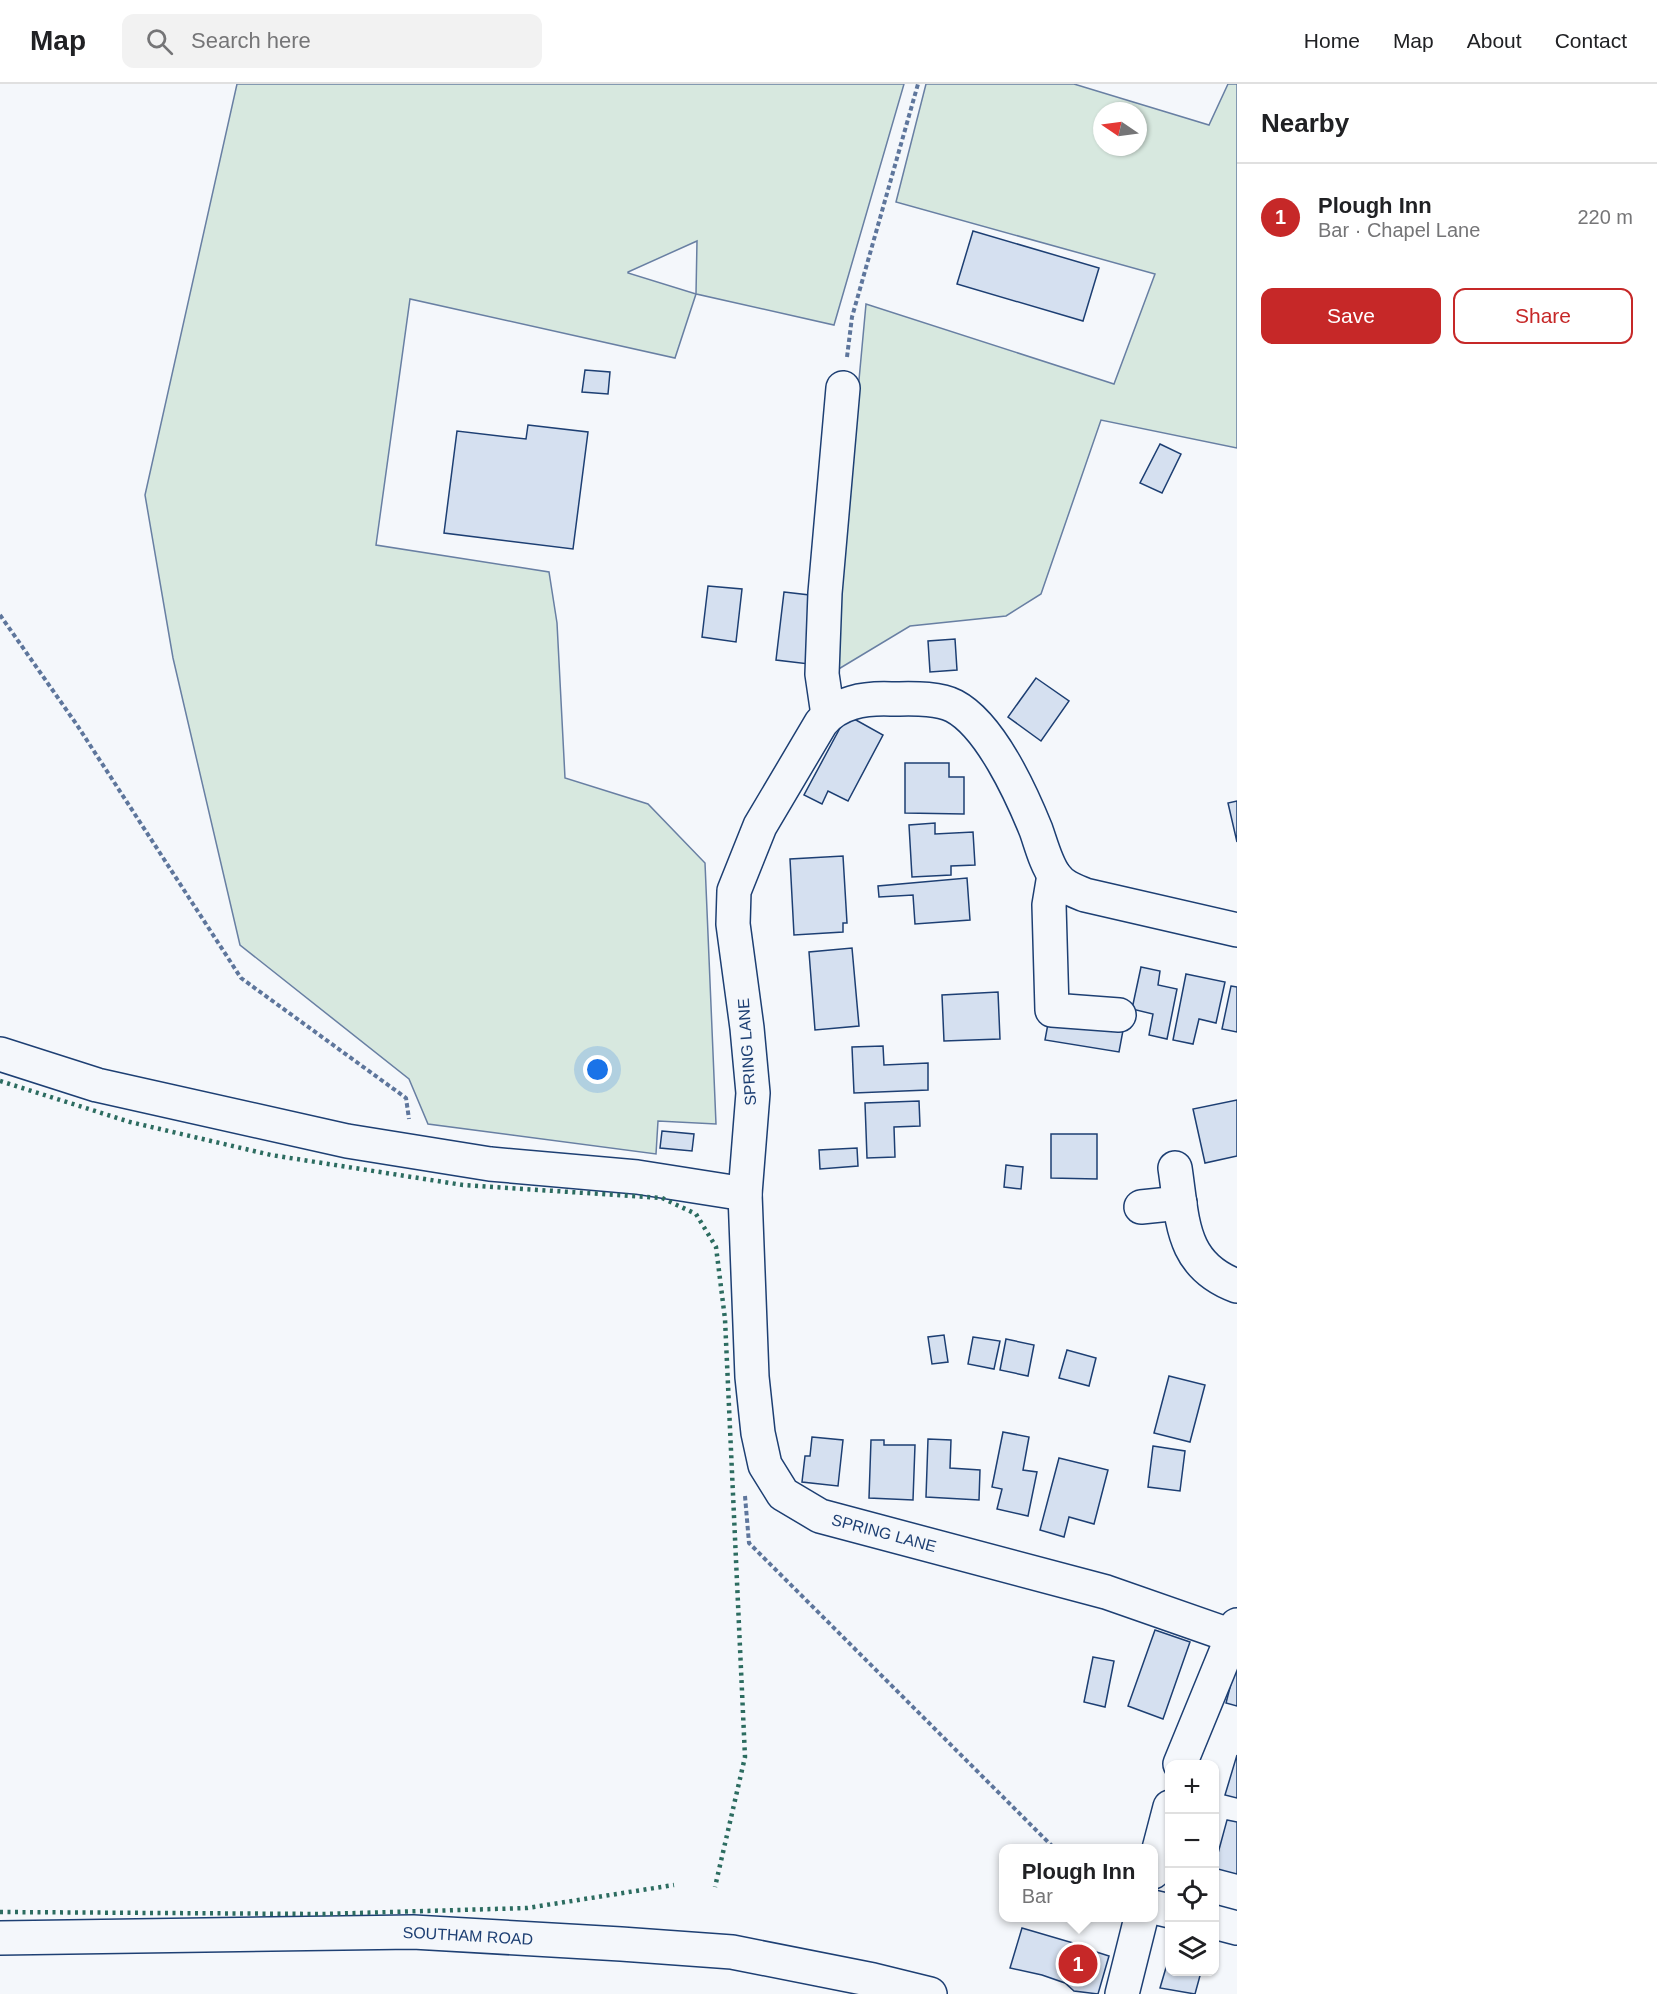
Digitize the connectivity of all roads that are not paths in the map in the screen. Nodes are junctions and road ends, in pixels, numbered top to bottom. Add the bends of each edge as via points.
1 (843, 388) road end
2 (828, 715) junction
3 (1054, 875) junction
4 (1237, 930) edge
5 (1119, 1015) dead end
6 (0, 1054) edge
7 (1175, 1168) dead end
8 (745, 1194) junction
9 (1180, 1203) junction
10 (1141, 1207) dead end
11 (1237, 1286) edge
12 (1234, 1630) edge
13 (1182, 1760) edge
14 (1168, 1814) edge
15 (1158, 1853) edge
16 (1141, 1922) edge
17 (1219, 1923) edge
18 (1237, 1928) edge
19 (0, 1938) edge
20 (930, 1994) edge
21 (1122, 1994) edge

1 - 2 main road via 825,593 822,674
2 - 3 main road via 848,702 882,698 921,699 953,706 979,728 999,757 1030,816
2 - 8 main road, SPRING LANE via 760,826 734,891 733,924 753,1093
3 - 4 main road via 1066,888 1085,895
3 - 5 main road via 1049,905 1052,1010
6 - 8 main road via 97,1085 346,1141 490,1164 637,1177
7 - 9 main road
8 - 12 main road, SPRING LANE via 758,1433 765,1465 783,1494 820,1516
9 - 10 main road
9 - 11 main road via 1185,1235 1195,1257 1212,1274
12 - 13 main road
14 - 15 main road
16 - 21 main road
17 - 18 main road
19 - 20 main road, SOUTHAM ROAD via 413,1932 609,1943 732,1952

